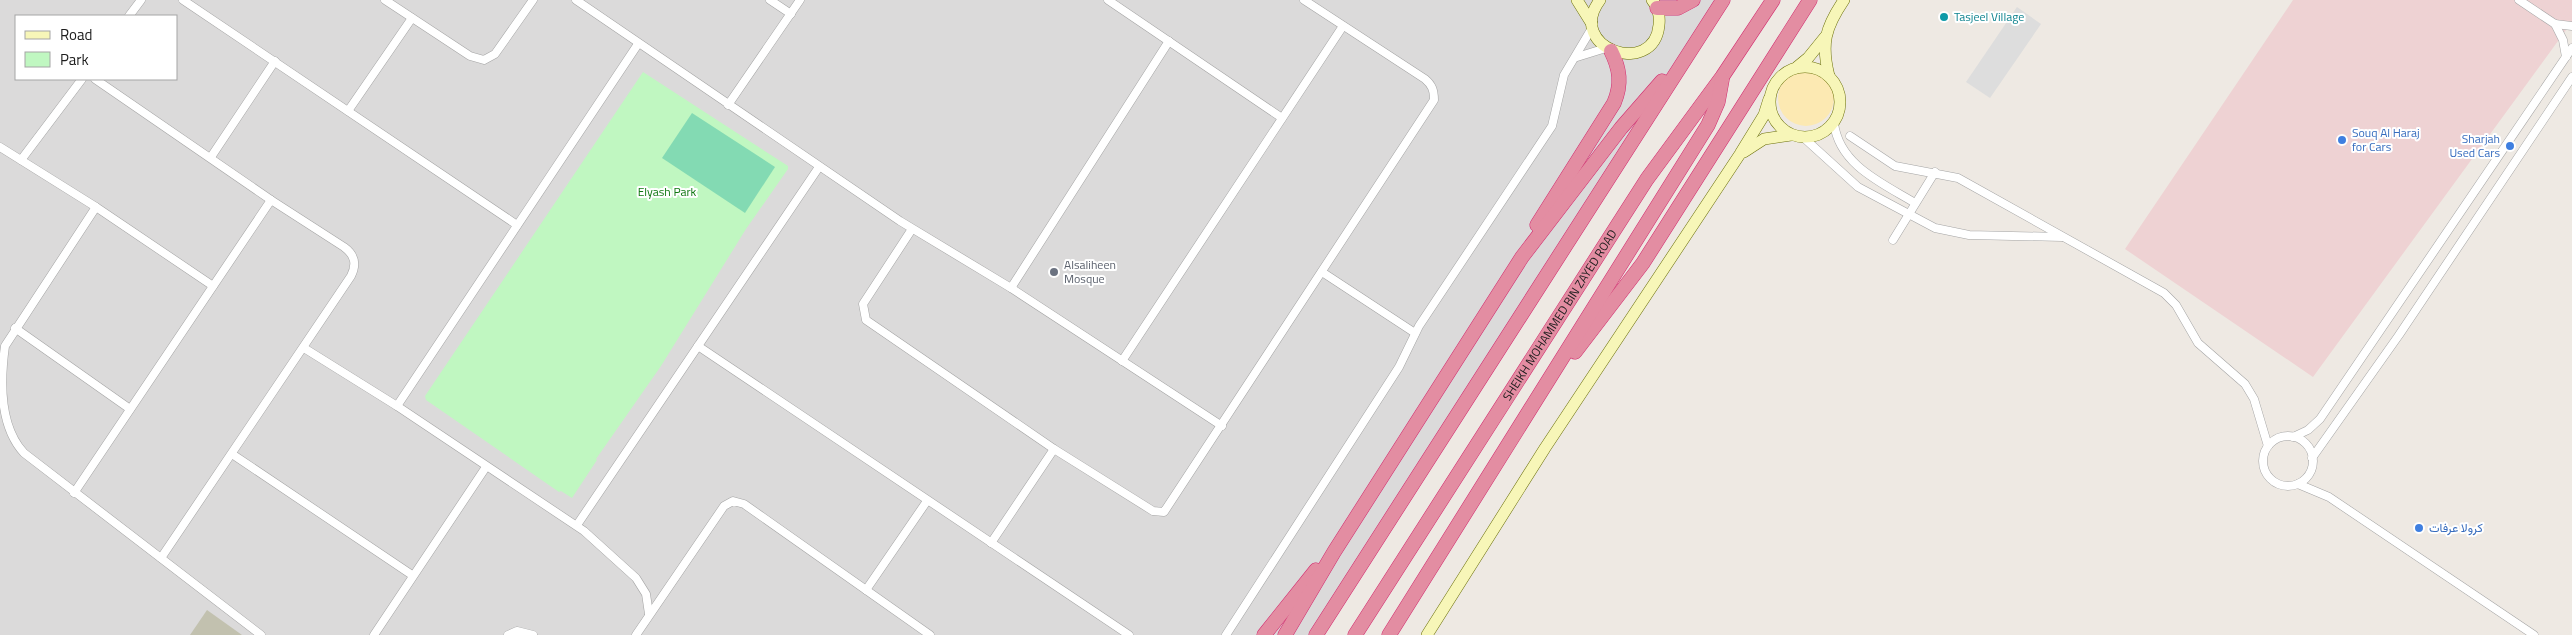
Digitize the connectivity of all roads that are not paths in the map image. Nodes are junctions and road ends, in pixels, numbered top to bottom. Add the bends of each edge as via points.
1 (142, 0) edge
2 (183, 0) edge
3 (385, 0) edge
4 (533, 0) edge
5 (576, 0) edge
6 (770, 0) edge
7 (800, 0) edge
8 (1108, 0) edge
9 (1304, 0) edge
10 (1577, 0) edge
11 (1600, 0) edge
12 (1693, 0) edge
13 (1723, 0) edge
14 (1773, 0) edge
15 (1810, 0) edge
16 (1844, 0) edge
17 (2519, 0) edge
18 (1654, 3) edge
19 (791, 14) junction
20 (130, 15) edge
21 (412, 18) junction
22 (2555, 24) junction
23 (1343, 26) junction
24 (1593, 26) junction
25 (2572, 26) edge
26 (1826, 35) junction
27 (1168, 41) junction
28 (638, 44) junction
29 (2572, 48) edge
30 (1608, 49) junction
31 (1688, 53) junction
32 (2566, 57) junction
33 (1575, 58) junction
34 (275, 61) junction
35 (1797, 68) junction
36 (1830, 76) junction
37 (1722, 77) junction
38 (2572, 77) edge
39 (81, 80) edge
40 (96, 80) edge
41 (1769, 99) junction
42 (728, 105) junction
43 (348, 111) junction
44 (1282, 118) junction
45 (1834, 123) junction
46 (1798, 136) junction
47 (1850, 136) dead end
48 (0, 146) edge
49 (1740, 154) junction
50 (211, 157) junction
51 (21, 160) junction
52 (819, 167) junction
53 (1934, 172) junction
54 (271, 200) junction
55 (1915, 203) junction
56 (96, 207) junction
57 (1908, 215) junction
58 (517, 225) junction
59 (912, 229) junction
60 (2064, 237) junction
61 (1893, 240) dead end
62 (1522, 257) junction
63 (1322, 272) junction
64 (213, 286) junction
65 (1011, 288) junction
66 (15, 328) junction
67 (1415, 333) junction
68 (698, 346) junction
69 (304, 348) junction
70 (1122, 361) junction
71 (1548, 382) junction
72 (397, 406) junction
73 (130, 410) junction
74 (1222, 426) junction
75 (2293, 437) junction
76 (2268, 446) junction
77 (1054, 449) junction
78 (232, 454) junction
79 (2312, 458) junction
80 (486, 467) junction
81 (2298, 484) junction
82 (74, 493) junction
83 (927, 501) junction
84 (577, 525) junction
85 (991, 543) junction
86 (1334, 552) junction
87 (160, 558) junction
88 (412, 575) junction
89 (866, 590) junction
90 (649, 614) junction
91 (379, 634) edge
92 (261, 635) edge
93 (508, 635) edge
94 (533, 635) edge
95 (636, 635) edge
96 (930, 635) edge
97 (1129, 635) edge
98 (1226, 635) edge
99 (1264, 635) edge
100 (1284, 635) edge
101 (1316, 635) edge
102 (1355, 635) edge
103 (1389, 635) edge
104 (1427, 635) edge
105 (2534, 635) edge

1 - 20 street
2 - 34 street
3 - 21 street
4 - 21 street via 495,54 484,60 470,56
5 - 28 street
6 - 19 street
7 - 19 street
8 - 27 street
9 - 23 street
10 - 24 street
11 - 24 street via 1594,9
12 - 18 highway via 1678,8
13 - 31 highway
14 - 37 highway, SHEIKH MOHAMMED BIN ZAYED ROAD
15 - 71 highway via 1643,263 1598,325
16 - 26 street
17 - 22 street
18 - 30 street via 1659,28 1649,46 1630,54
19 - 42 street
21 - 43 street
22 - 25 street
22 - 32 street via 2563,40
23 - 44 street
23 - 63 street via 1425,79 1431,84 1434,100
24 - 30 street via 1597,39
24 - 33 street
26 - 35 street
26 - 36 street via 1826,63
27 - 44 street
27 - 65 street
28 - 42 street
28 - 58 street
29 - 32 street
30 - 33 street
30 - 62 highway via 1616,60 1620,82 1614,103 1554,197
31 - 62 highway via 1621,128
31 - 101 highway
32 - 75 street via 2320,418 2308,430
33 - 67 street via 1564,75 1552,126
34 - 43 street
34 - 50 street
35 - 36 street via 1808,67
35 - 41 street via 1778,79
36 - 45 street via 1840,99
37 - 71 highway via 1718,102 1708,125
37 - 102 highway, SHEIKH MOHAMMED BIN ZAYED ROAD via 1642,187
38 - 79 street via 2399,335
39 - 51 street
40 - 50 street
41 - 46 street via 1770,110 1782,130
41 - 49 street via 1764,115
42 - 52 street
43 - 58 street
44 - 70 street
45 - 46 street via 1820,134
45 - 55 street via 1846,155
46 - 49 street via 1764,139
46 - 57 street via 1847,179
47 - 53 street via 1895,166
48 - 51 street
49 - 104 street via 1545,448
50 - 54 street
51 - 56 street
52 - 59 street
52 - 68 street
53 - 55 street
53 - 60 street via 1958,178
54 - 64 street
54 - 69 street via 344,247 355,260 351,276
55 - 57 street
56 - 64 street
56 - 66 street
57 - 60 street via 1934,228 1957,234
57 - 61 street
58 - 72 street
59 - 65 street
59 - 77 street via 864,304 866,320
60 - 76 street via 2170,299 2198,343 2240,378 2250,392
62 - 86 highway
63 - 67 street
63 - 74 street
64 - 73 street
65 - 70 street
66 - 73 street
66 - 82 street via 5,346 1,363 1,407 6,428 20,450
67 - 98 street via 1399,367
68 - 83 street
68 - 84 street
69 - 72 street
69 - 78 street
70 - 74 street
71 - 103 highway
72 - 80 street
73 - 82 street
74 - 77 street via 1167,510 1160,514
75 - 76 street via 2282,437
75 - 79 street via 2308,447
76 - 81 street via 2263,461 2268,477 2282,486
77 - 85 street
78 - 87 street
78 - 88 street
79 - 81 street via 2310,474
80 - 84 street
80 - 88 street
81 - 105 street via 2329,497
82 - 87 street
83 - 85 street
83 - 89 street
84 - 90 street via 636,578 646,594
85 - 97 street
86 - 99 highway
86 - 100 highway
87 - 92 street
88 - 91 street
89 - 90 street via 744,504 733,501 724,506
89 - 96 street
90 - 95 street
93 - 94 street via 518,631

